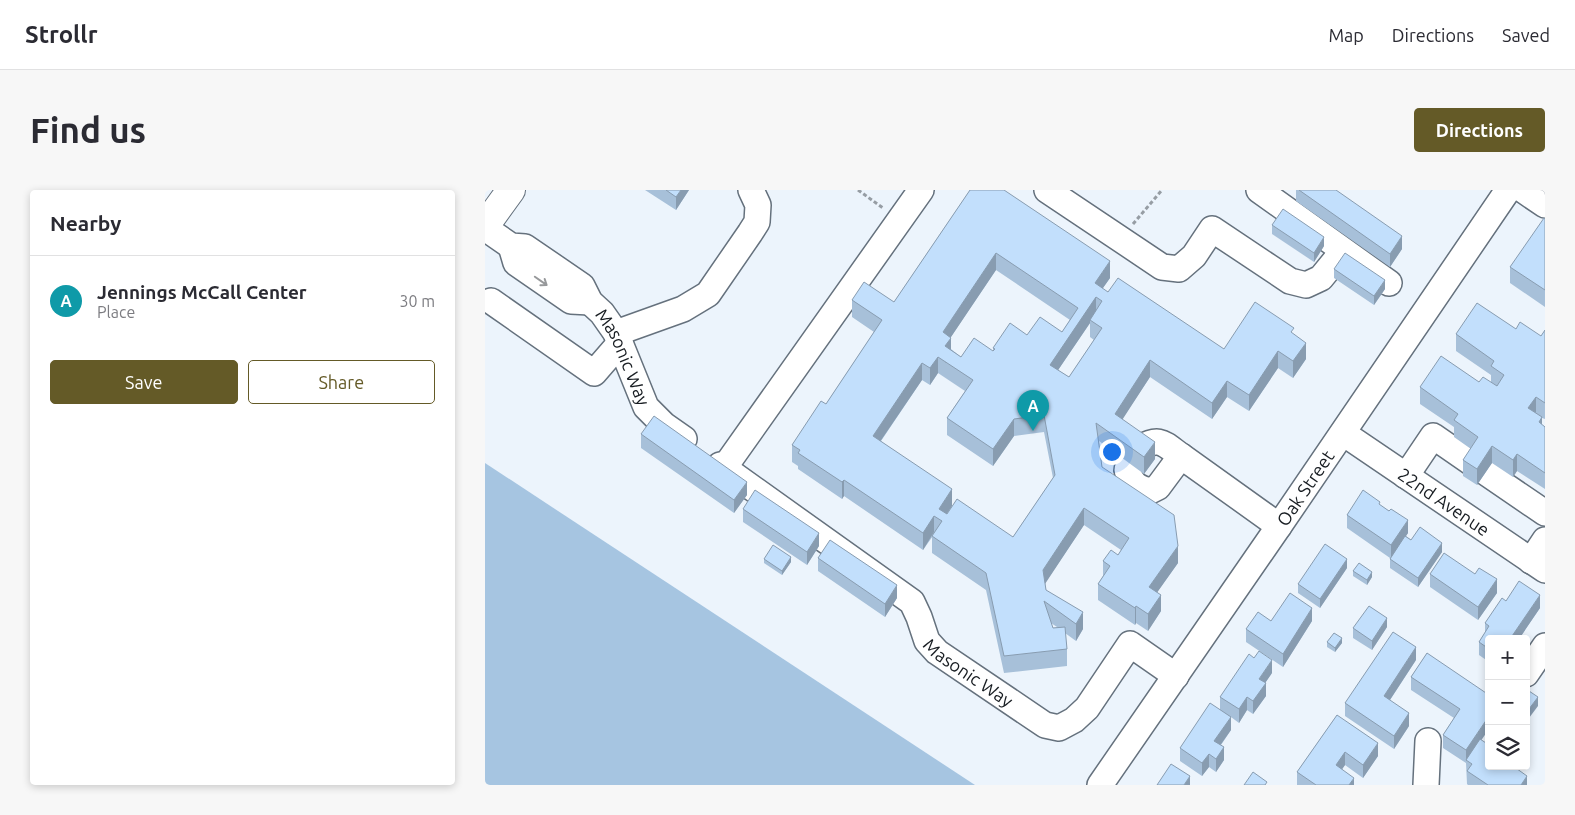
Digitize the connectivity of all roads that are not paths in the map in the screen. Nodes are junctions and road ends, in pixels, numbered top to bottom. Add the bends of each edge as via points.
1 (511, 190) edge
2 (751, 190) edge
3 (921, 190) edge
4 (1047, 190) edge
5 (1259, 190) edge
6 (1508, 190) edge
7 (1523, 190) edge
8 (1545, 205) edge
9 (485, 227) edge
10 (1343, 251) junction
11 (1389, 283) dead end
12 (491, 301) dead end
13 (618, 338) junction
14 (1343, 433) junction
15 (1181, 456) junction
16 (724, 468) junction
17 (1406, 476) junction
18 (1545, 514) edge
19 (1279, 526) junction
20 (1545, 540) edge
21 (1538, 566) edge
22 (1545, 646) edge
23 (1530, 668) edge
24 (1176, 676) junction
25 (1428, 741) dead end
26 (1100, 785) edge
27 (1426, 785) edge

1 - 9 highway
2 - 13 street via 758,205 757,222 708,294
3 - 16 street
4 - 10 street via 1162,267 1179,269 1194,256 1212,229 1289,281 1306,285 1321,278
5 - 10 street
6 - 14 street, Oak Street
7 - 8 street
9 - 13 street, Masonic Way via 511,246 525,247 581,286
10 - 11 street
12 - 13 street via 594,373
13 - 16 street, Masonic Way via 646,408
14 - 17 street, 22nd Avenue
14 - 19 street, Oak Street
15 - 15 street via 1158,487 1150,491 1131,482 1127,470 1134,456 1150,442 1161,442
15 - 19 street
16 - 24 street, Masonic Way via 912,602 927,641 937,652 1045,725 1059,728 1087,708 1130,644
17 - 18 street via 1433,436
17 - 21 street, 22nd Avenue
19 - 24 street, Oak Street
20 - 21 street
22 - 23 street
24 - 26 street, Oak Street
25 - 27 street

